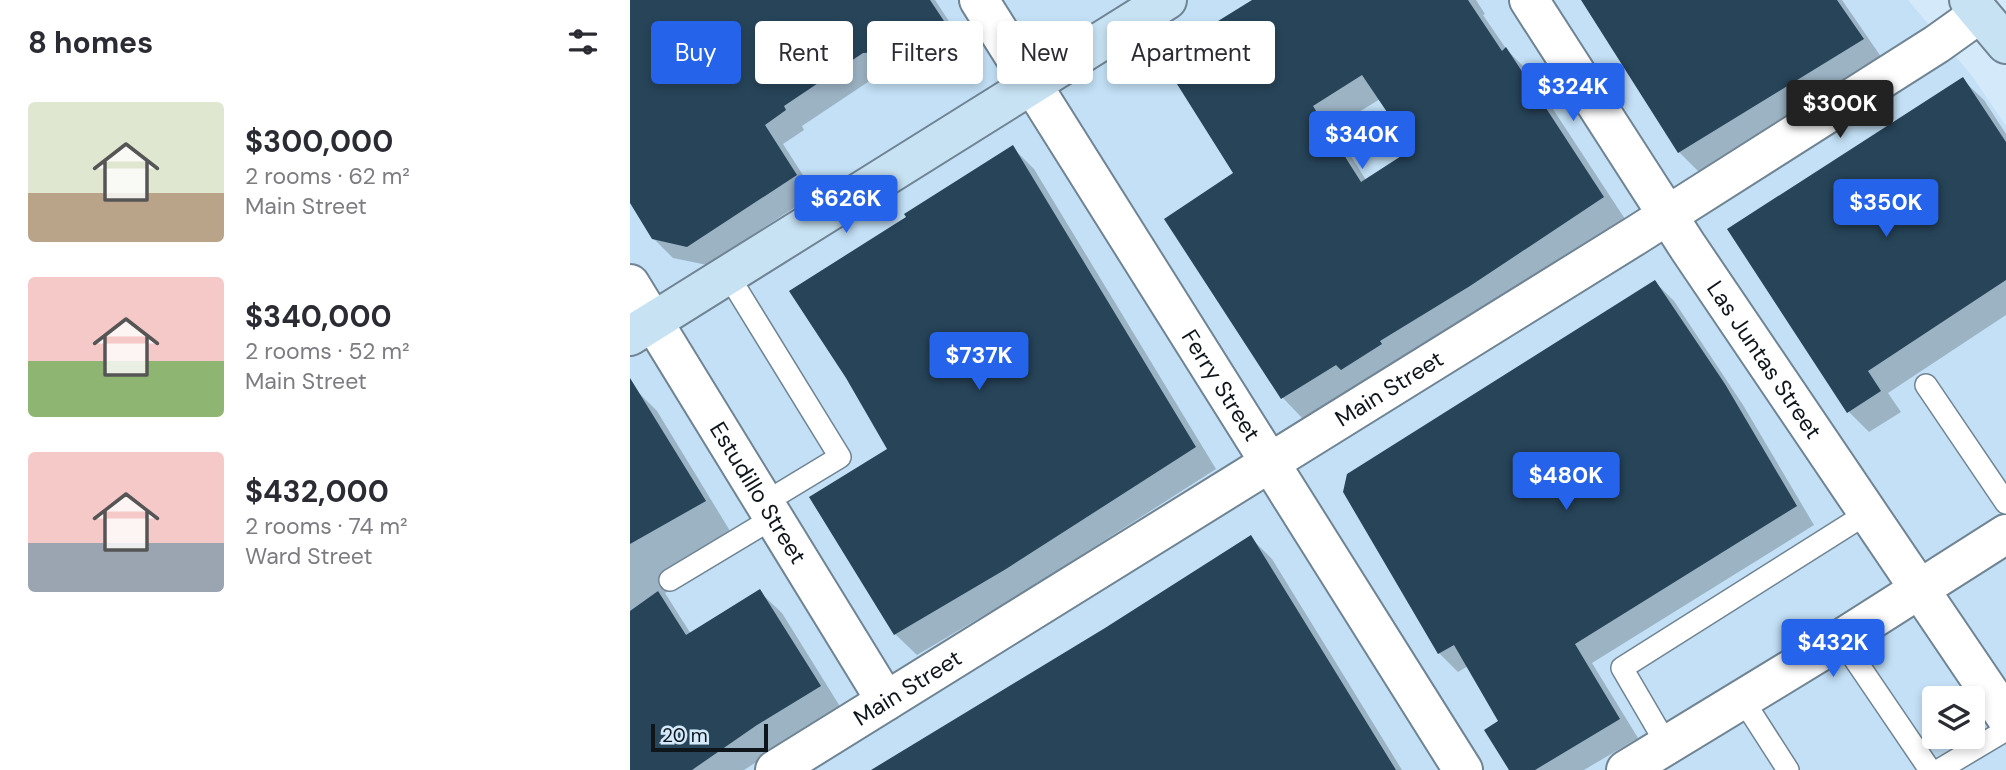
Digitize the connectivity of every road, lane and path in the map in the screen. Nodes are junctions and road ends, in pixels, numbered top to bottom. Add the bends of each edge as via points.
1 (979, 0) edge
2 (1167, 0) edge
3 (1529, 0) edge
4 (1982, 5) edge
5 (997, 29) edge
6 (2006, 44) edge
7 (1093, 45) edge
8 (1029, 84) edge
9 (1032, 84) edge
10 (1667, 214) junction
11 (729, 275) junction
12 (630, 284) edge
13 (641, 329) edge
14 (1926, 385) dead end
15 (1270, 464) junction
16 (2006, 503) edge
17 (769, 511) junction
18 (1869, 512) junction
19 (2006, 534) edge
20 (670, 580) dead end
21 (1919, 588) junction
22 (1841, 639) junction
23 (1743, 700) junction
24 (886, 701) junction
25 (2006, 717) edge
26 (2006, 730) edge
27 (1667, 745) junction
28 (775, 770) edge
29 (1463, 770) edge
30 (1626, 770) edge
31 (1788, 770) edge
32 (1930, 770) edge
33 (1939, 770) edge

1 - 5 street, Ferry Street
2 - 7 main road
3 - 10 street, Las Juntas Street
4 - 6 main road
4 - 10 street, Main Street via 1937,44
8 - 11 main road
9 - 15 street, Ferry Street
10 - 15 street, Main Street
10 - 18 street, Las Juntas Street
11 - 13 main road
11 - 17 lane via 840,457
12 - 13 street, Estudillo Street
13 - 17 street, Estudillo Street
14 - 16 lane
15 - 24 street, Main Street
15 - 29 street, Ferry Street
17 - 20 lane
17 - 24 street, Estudillo Street
18 - 21 street, Las Juntas Street
18 - 27 lane via 1622,668
19 - 21 street
21 - 22 street
21 - 25 street, Las Juntas Street
22 - 23 street
22 - 32 lane
23 - 27 street
23 - 31 lane
24 - 28 street, Main Street
26 - 33 lane
27 - 30 street

